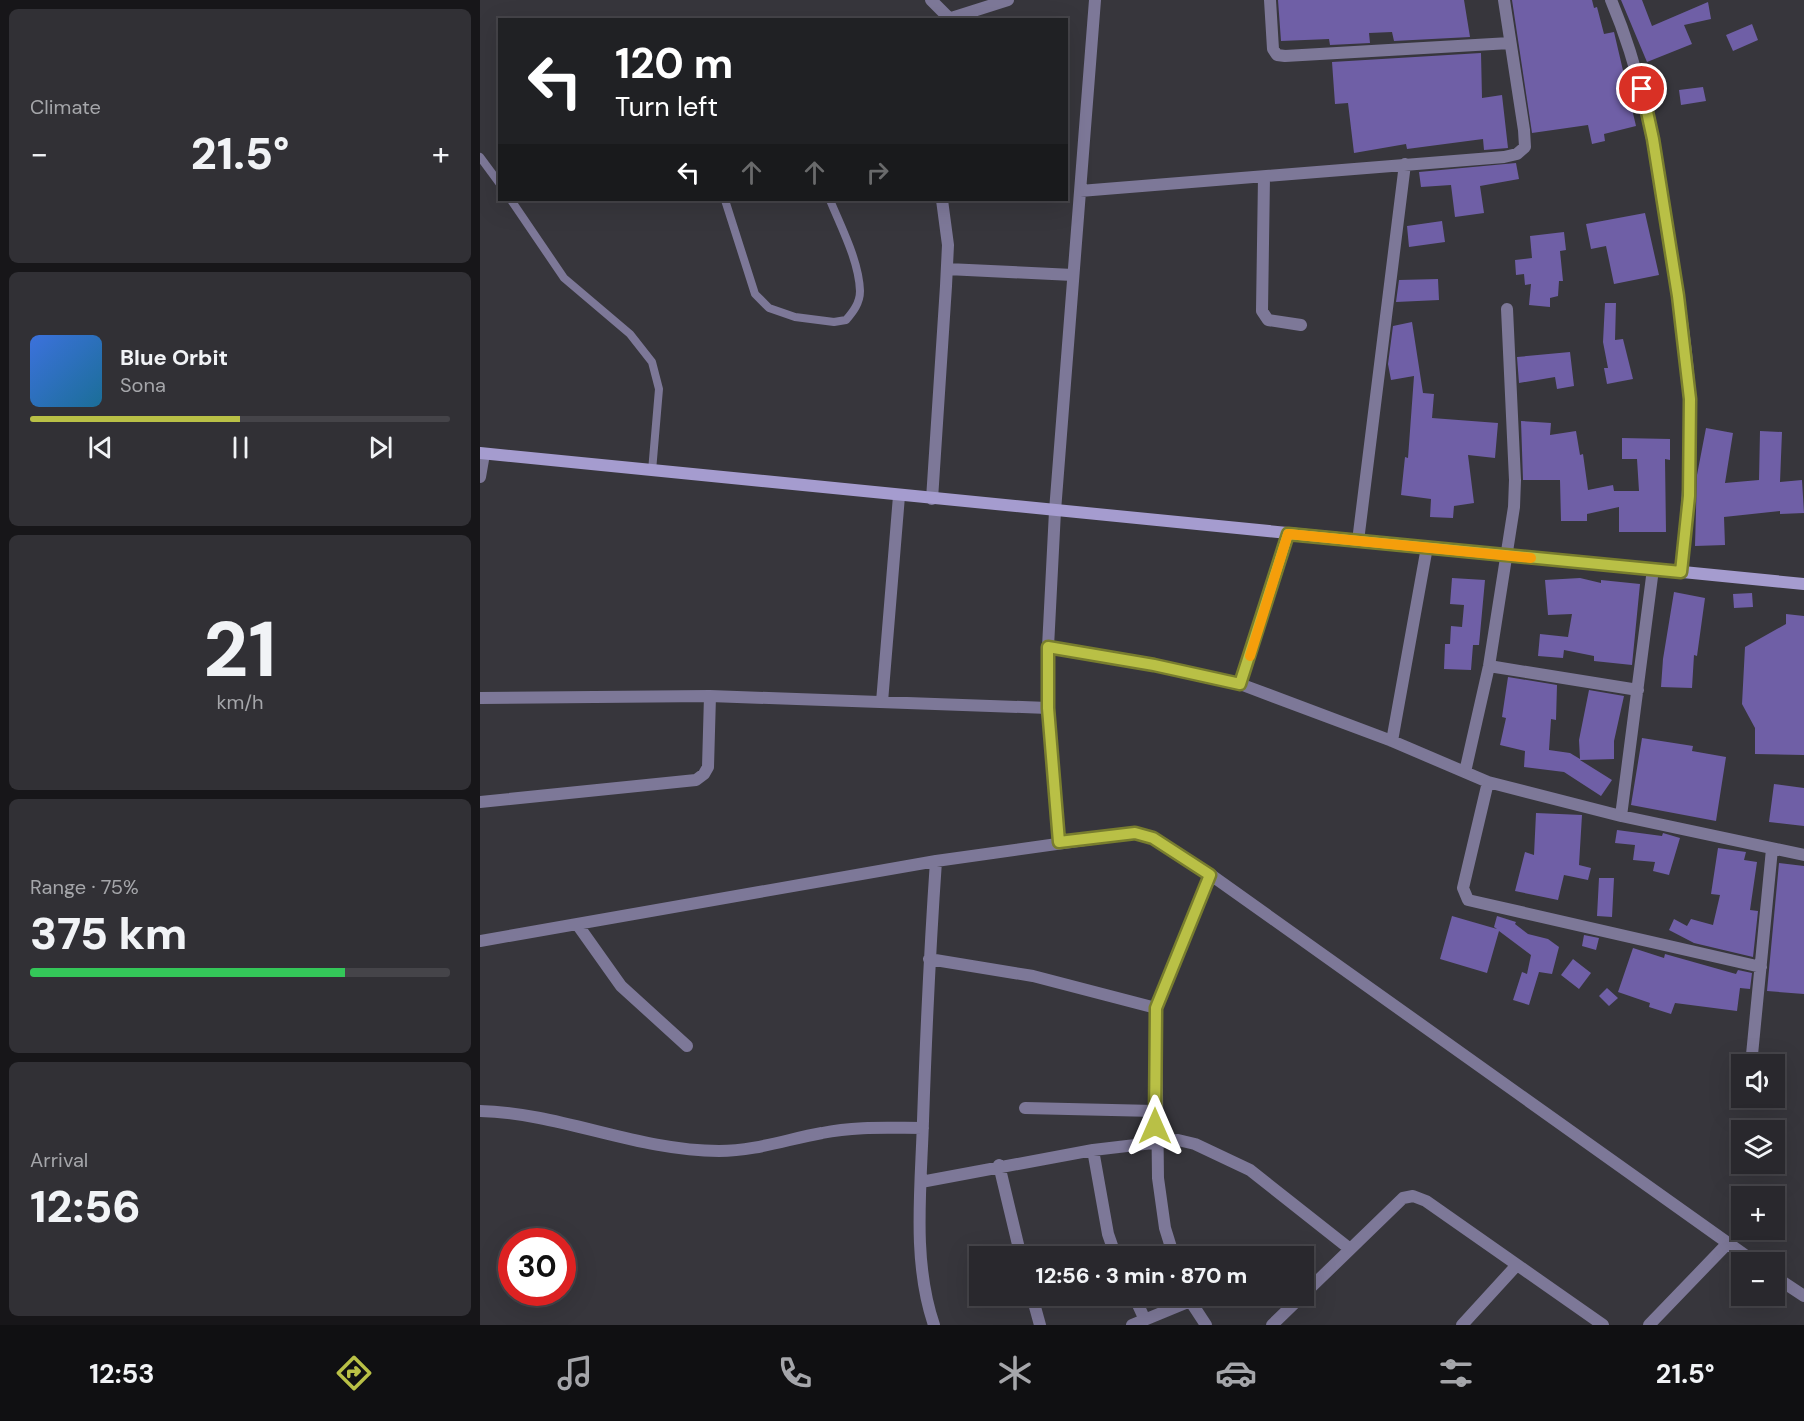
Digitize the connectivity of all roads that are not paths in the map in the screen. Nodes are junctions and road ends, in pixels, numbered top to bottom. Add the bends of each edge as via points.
1 (931, 0) edge
2 (1008, 0) edge
3 (1095, 0) edge
4 (1270, 0) edge
5 (1504, 0) edge
6 (1611, 0) edge
7 (946, 18) edge
8 (950, 18) edge
9 (1509, 43) junction
10 (480, 157) edge
11 (1405, 164) junction
12 (1264, 177) junction
13 (498, 181) edge
14 (1080, 192) junction
15 (512, 201) edge
16 (725, 201) edge
17 (830, 201) edge
18 (942, 201) edge
19 (947, 268) junction
20 (1072, 275) junction
21 (1507, 309) dead end
22 (1301, 325) dead end
23 (482, 454) edge
24 (652, 471) junction
25 (480, 477) edge
26 (899, 496) junction
27 (932, 499) junction
28 (1055, 512) junction
29 (1288, 534) junction
30 (1358, 541) junction
31 (1427, 548) junction
32 (1506, 555) junction
33 (1653, 569) junction
34 (1681, 572) junction
35 (1804, 584) edge
36 (1048, 647) junction
37 (1489, 666) junction
38 (1240, 684) junction
39 (1638, 690) junction
40 (710, 696) junction
41 (480, 698) edge
42 (882, 702) junction
43 (1048, 708) junction
44 (1392, 741) junction
45 (1465, 772) junction
46 (1488, 782) junction
47 (480, 802) edge
48 (1621, 816) junction
49 (1059, 842) junction
50 (1772, 849) junction
51 (1804, 855) edge
52 (936, 861) junction
53 (1210, 875) junction
54 (577, 924) junction
55 (480, 941) edge
56 (929, 959) junction
57 (1761, 967) junction
58 (1156, 1008) junction
59 (687, 1046) dead end
60 (1752, 1054) edge
61 (1025, 1108) dead end
62 (1155, 1110) junction
63 (480, 1111) edge
64 (923, 1128) junction
65 (1155, 1142) junction
66 (1093, 1150) junction
67 (999, 1165) junction
68 (921, 1182) junction
69 (1727, 1244) junction
70 (1017, 1246) edge
71 (1112, 1246) edge
72 (1171, 1246) edge
73 (1350, 1249) junction
74 (1739, 1252) edge
75 (1516, 1266) junction
76 (1785, 1283) edge
77 (1314, 1284) edge
78 (1804, 1296) edge
79 (1035, 1306) edge
80 (1139, 1306) edge
81 (1173, 1306) edge
82 (1192, 1306) edge
83 (1292, 1306) edge
84 (1145, 1320) junction
85 (934, 1325) edge
86 (1040, 1325) edge
87 (1132, 1325) edge
88 (1206, 1325) edge
89 (1272, 1325) edge
90 (1462, 1325) edge
91 (1603, 1325) edge
92 (1649, 1325) edge

1 - 7 street
2 - 8 street
3 - 14 street
4 - 9 street via 1273,49 1277,55
5 - 9 street
6 - 34 street via 1642,89 1678,296 1690,399 1689,496
9 - 11 street via 1525,147 1504,157
10 - 13 lane
11 - 12 street
11 - 30 street
12 - 14 street
12 - 22 street via 1262,311 1268,320
14 - 20 street
15 - 24 lane via 564,278 630,334 652,362 659,389
16 - 17 lane via 755,294 769,308 795,317 834,322 846,320 856,307 860,291
18 - 19 street
19 - 20 street
19 - 27 street
20 - 28 street
21 - 32 street via 1515,480
23 - 24 main road
23 - 25 street
24 - 26 main road
26 - 27 main road
26 - 42 street
27 - 28 main road
28 - 29 main road
28 - 36 street
29 - 30 main road
29 - 38 street
30 - 31 main road
31 - 32 main road
31 - 44 street
32 - 33 main road
32 - 37 street
33 - 34 main road
33 - 39 street
34 - 35 main road
36 - 38 street
36 - 43 street
37 - 39 street
37 - 45 street
38 - 44 street
39 - 48 street
40 - 41 street
40 - 42 street
40 - 47 street via 708,766 696,780
42 - 43 street
43 - 49 street
44 - 45 street
45 - 46 street
46 - 48 street
46 - 57 street via 1463,888 1468,900
48 - 50 street
49 - 52 street
49 - 53 street via 1135,833 1153,838
50 - 51 street
50 - 57 street
52 - 54 street
52 - 56 street
53 - 58 street
53 - 69 street
54 - 55 street
54 - 59 street via 621,986
56 - 58 street via 1033,976
56 - 64 street
57 - 60 street
58 - 62 street
61 - 62 street
62 - 65 street
63 - 64 street via 508,1113 646,1143 719,1151 773,1145 848,1129
64 - 68 street
65 - 66 street
65 - 72 street
65 - 73 street via 1178,1140 1195,1144 1250,1170
66 - 67 street
66 - 71 street
67 - 68 street
67 - 70 street
68 - 85 street via 921,1262
69 - 74 street
69 - 92 street
73 - 75 street via 1403,1198 1413,1196 1426,1201
73 - 77 street
75 - 90 street
75 - 91 street
76 - 78 street
79 - 86 street
80 - 84 street
81 - 84 street
82 - 88 street
83 - 89 street
84 - 87 street

